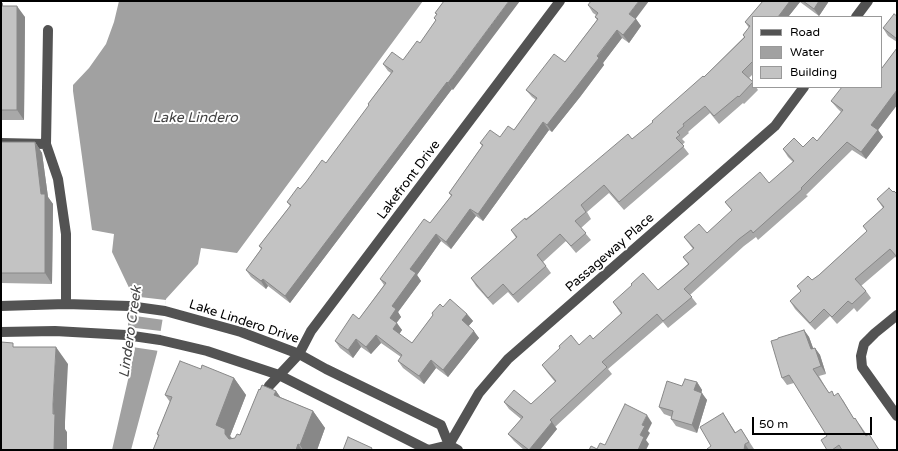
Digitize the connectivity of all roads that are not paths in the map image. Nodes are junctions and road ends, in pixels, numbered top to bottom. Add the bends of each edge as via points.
1 (560, 1) edge
2 (868, 1) edge
3 (857, 16) edge
4 (48, 30) dead end
5 (803, 88) edge
6 (1, 143) edge
7 (46, 144) junction
8 (66, 304) junction
9 (1, 306) edge
10 (897, 316) edge
11 (1, 332) edge
12 (299, 354) junction
13 (279, 375) junction
14 (260, 407) edge
15 (897, 416) edge
16 (448, 448) edge
17 (458, 450) edge

1 - 12 street, Lakefront Drive via 311,331
2 - 3 street
4 - 7 street
5 - 16 street, Passageway Place via 775,126 508,359 479,393
6 - 7 street
7 - 8 street via 58,179 66,234
8 - 9 street, Lake Lindero Drive
8 - 12 street, Lake Lindero Drive via 129,306 165,311 241,332
10 - 15 street via 864,344 862,356 862,367
11 - 13 street via 56,331 126,335 160,340 206,351
12 - 13 street, Lakefront Drive
12 - 16 street, Lake Lindero Drive via 441,425
13 - 14 street, Lakefront Drive via 269,386
13 - 16 street via 428,450
16 - 17 street

